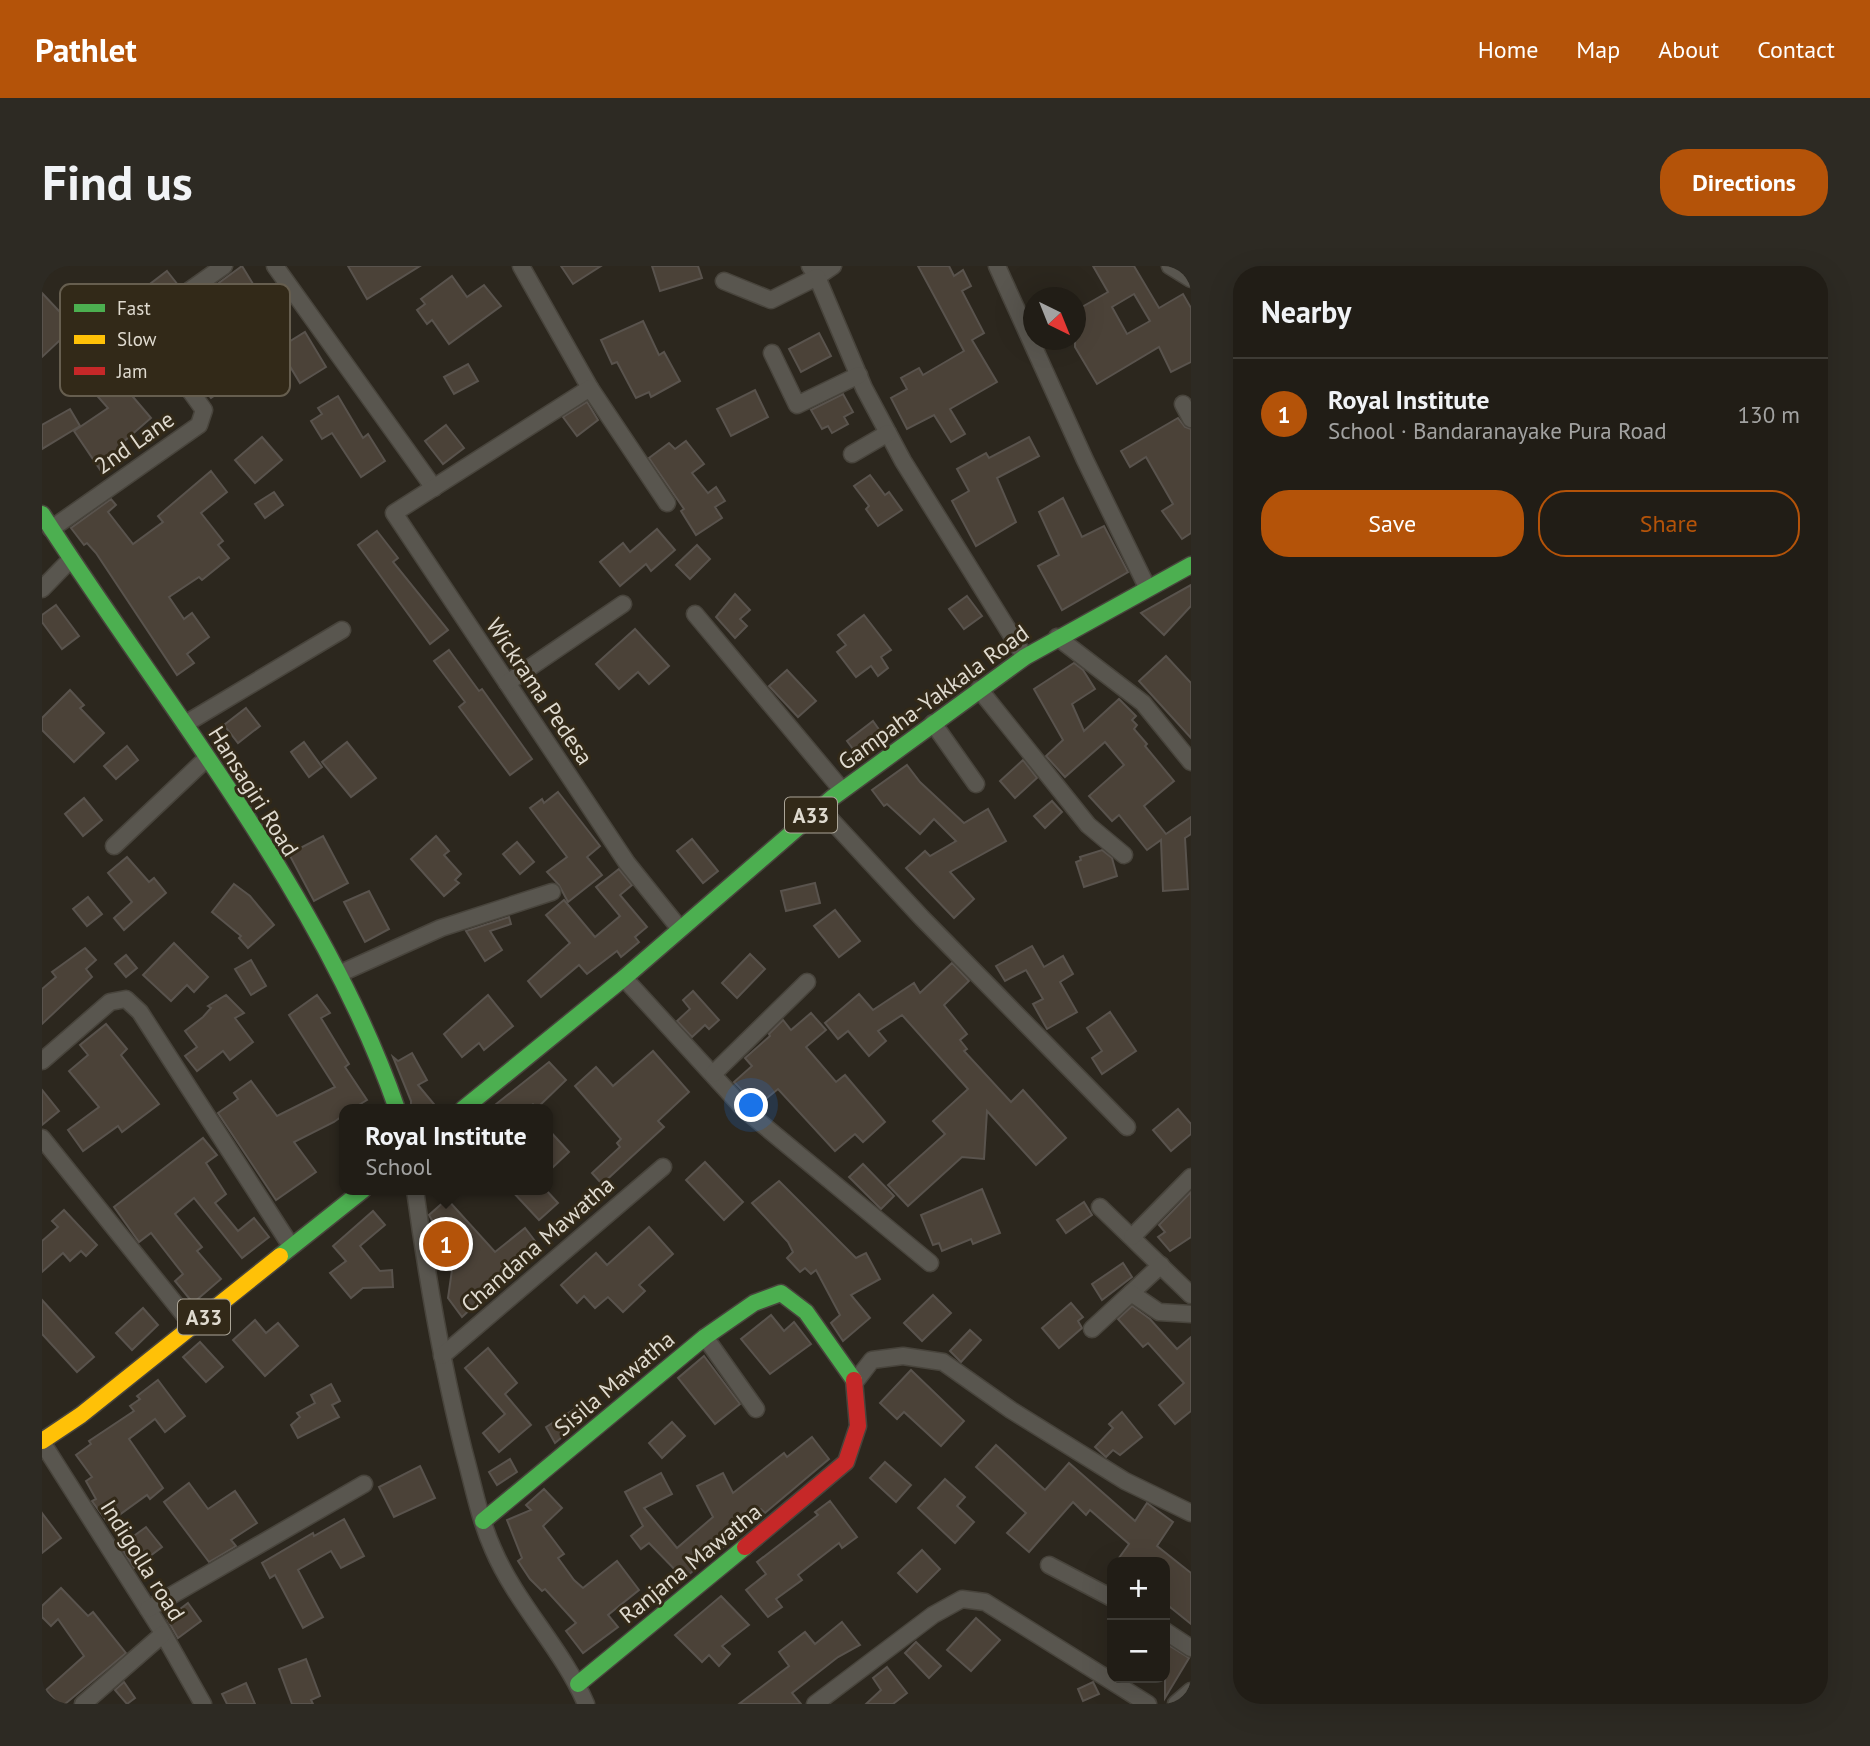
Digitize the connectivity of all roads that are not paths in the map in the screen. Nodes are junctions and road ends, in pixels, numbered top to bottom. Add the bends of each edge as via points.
1 (224, 266) edge
2 (275, 266) edge
3 (522, 266) edge
4 (833, 266) edge
5 (997, 266) edge
6 (1170, 266) edge
7 (813, 272) edge
8 (1191, 279) edge
9 (724, 281) dead end
10 (199, 284) edge
11 (288, 284) edge
12 (290, 287) edge
13 (772, 354) dead end
14 (859, 375) junction
15 (590, 388) junction
16 (194, 396) edge
17 (1183, 404) dead end
18 (1191, 419) edge
19 (888, 433) junction
20 (852, 454) dead end
21 (434, 488) junction
22 (667, 503) dead end
23 (42, 514) edge
24 (51, 529) junction
25 (71, 559) junction
26 (1191, 565) edge
27 (1147, 587) junction
28 (42, 589) edge
29 (623, 604) dead end
30 (695, 614) dead end
31 (342, 630) dead end
32 (1057, 637) junction
33 (1025, 657) junction
34 (507, 683) junction
35 (979, 689) junction
36 (933, 723) junction
37 (184, 724) junction
38 (207, 758) junction
39 (1191, 762) edge
40 (976, 784) dead end
41 (842, 790) junction
42 (820, 808) junction
43 (114, 846) dead end
44 (1124, 855) dead end
45 (552, 892) dead end
46 (680, 929) junction
47 (341, 973) junction
48 (624, 978) junction
49 (807, 982) dead end
50 (42, 1061) edge
51 (713, 1074) junction
52 (395, 1104) edge
53 (469, 1104) edge
54 (1127, 1127) dead end
55 (42, 1138) edge
56 (663, 1167) dead end
57 (1191, 1177) edge
58 (357, 1195) edge
59 (416, 1195) edge
60 (1100, 1207) dead end
61 (1132, 1237) junction
62 (291, 1246) junction
63 (930, 1263) dead end
64 (1161, 1265) junction
65 (1131, 1293) junction
66 (1191, 1295) edge
67 (1191, 1314) edge
68 (193, 1326) junction
69 (1093, 1329) dead end
70 (705, 1337) junction
71 (442, 1356) junction
72 (855, 1382) junction
73 (756, 1409) dead end
74 (42, 1442) edge
75 (364, 1484) dead end
76 (1191, 1513) edge
77 (483, 1521) junction
78 (1049, 1565) dead end
79 (1107, 1595) edge
80 (148, 1609) junction
81 (163, 1634) junction
82 (1170, 1634) edge
83 (1191, 1648) edge
84 (578, 1684) junction
85 (1191, 1691) edge
86 (83, 1704) edge
87 (203, 1704) edge
88 (586, 1704) edge
89 (815, 1704) edge
90 (1148, 1704) edge
91 (1176, 1704) edge

1 - 10 street, 2nd Lane
2 - 11 street
3 - 15 street
4 - 7 street
5 - 27 street
6 - 8 street
7 - 9 street via 771,300
7 - 14 street
12 - 21 street
13 - 14 street via 797,405
14 - 19 street
15 - 21 street
15 - 22 street
16 - 24 street, 2nd Lane via 204,410 199,425
17 - 18 street
19 - 20 street
19 - 33 street
21 - 34 street, Wickrama Pedesa via 394,513
23 - 24 main road, Hansagiri Road
24 - 25 main road, Hansagiri Road
25 - 28 street
25 - 37 main road, Hansagiri Road
26 - 27 main road, Gampaha-Yakkala Road / A33
27 - 32 main road, Gampaha-Yakkala Road / A33
29 - 34 street
30 - 41 street
31 - 37 street
32 - 33 main road, Gampaha-Yakkala Road / A33
32 - 39 street via 1143,704
33 - 35 main road, Gampaha-Yakkala Road / A33
34 - 46 street, Wickrama Pedesa via 627,863
35 - 36 main road, Gampaha-Yakkala Road / A33
35 - 44 street via 1088,825
36 - 40 street
36 - 41 main road, Gampaha-Yakkala Road / A33
37 - 38 main road, Hansagiri Road
38 - 43 street
38 - 47 main road, Hansagiri Road
41 - 42 main road, Gampaha-Yakkala Road / A33
42 - 46 main road, Gampaha-Yakkala Road / A33
42 - 54 street
45 - 47 street via 441,928
46 - 48 main road, Gampaha-Yakkala Road / A33
47 - 52 main road, Hansagiri Road via 371,1035
48 - 51 street
48 - 53 main road, Gampaha-Yakkala Road / A33
49 - 51 street
50 - 62 street via 110,1002 126,999 140,1012
51 - 63 street via 774,1135
55 - 68 street
56 - 71 street, Chandana Mawatha
57 - 61 street
58 - 62 main road, A33
59 - 71 street
60 - 61 street
61 - 64 street
62 - 68 main road, A33
64 - 65 street
64 - 66 street
65 - 67 street via 1160,1312
65 - 69 street
68 - 74 main road, A33
70 - 72 main road, Sisila Mawatha via 754,1303 781,1293 806,1312
70 - 73 street
70 - 77 main road, Sisila Mawatha
71 - 77 street
72 - 76 street via 872,1360 903,1356 943,1362 1125,1481
72 - 84 main road, Ranjana Mawatha via 858,1426 846,1462
74 - 80 street, Indigolla road
75 - 80 street
77 - 84 street via 518,1596
78 - 79 street
80 - 81 street, Indigolla road
81 - 86 street
81 - 87 street, Indigolla road
82 - 83 street
84 - 88 street
85 - 91 street
89 - 90 street via 933,1615 962,1599 985,1602

